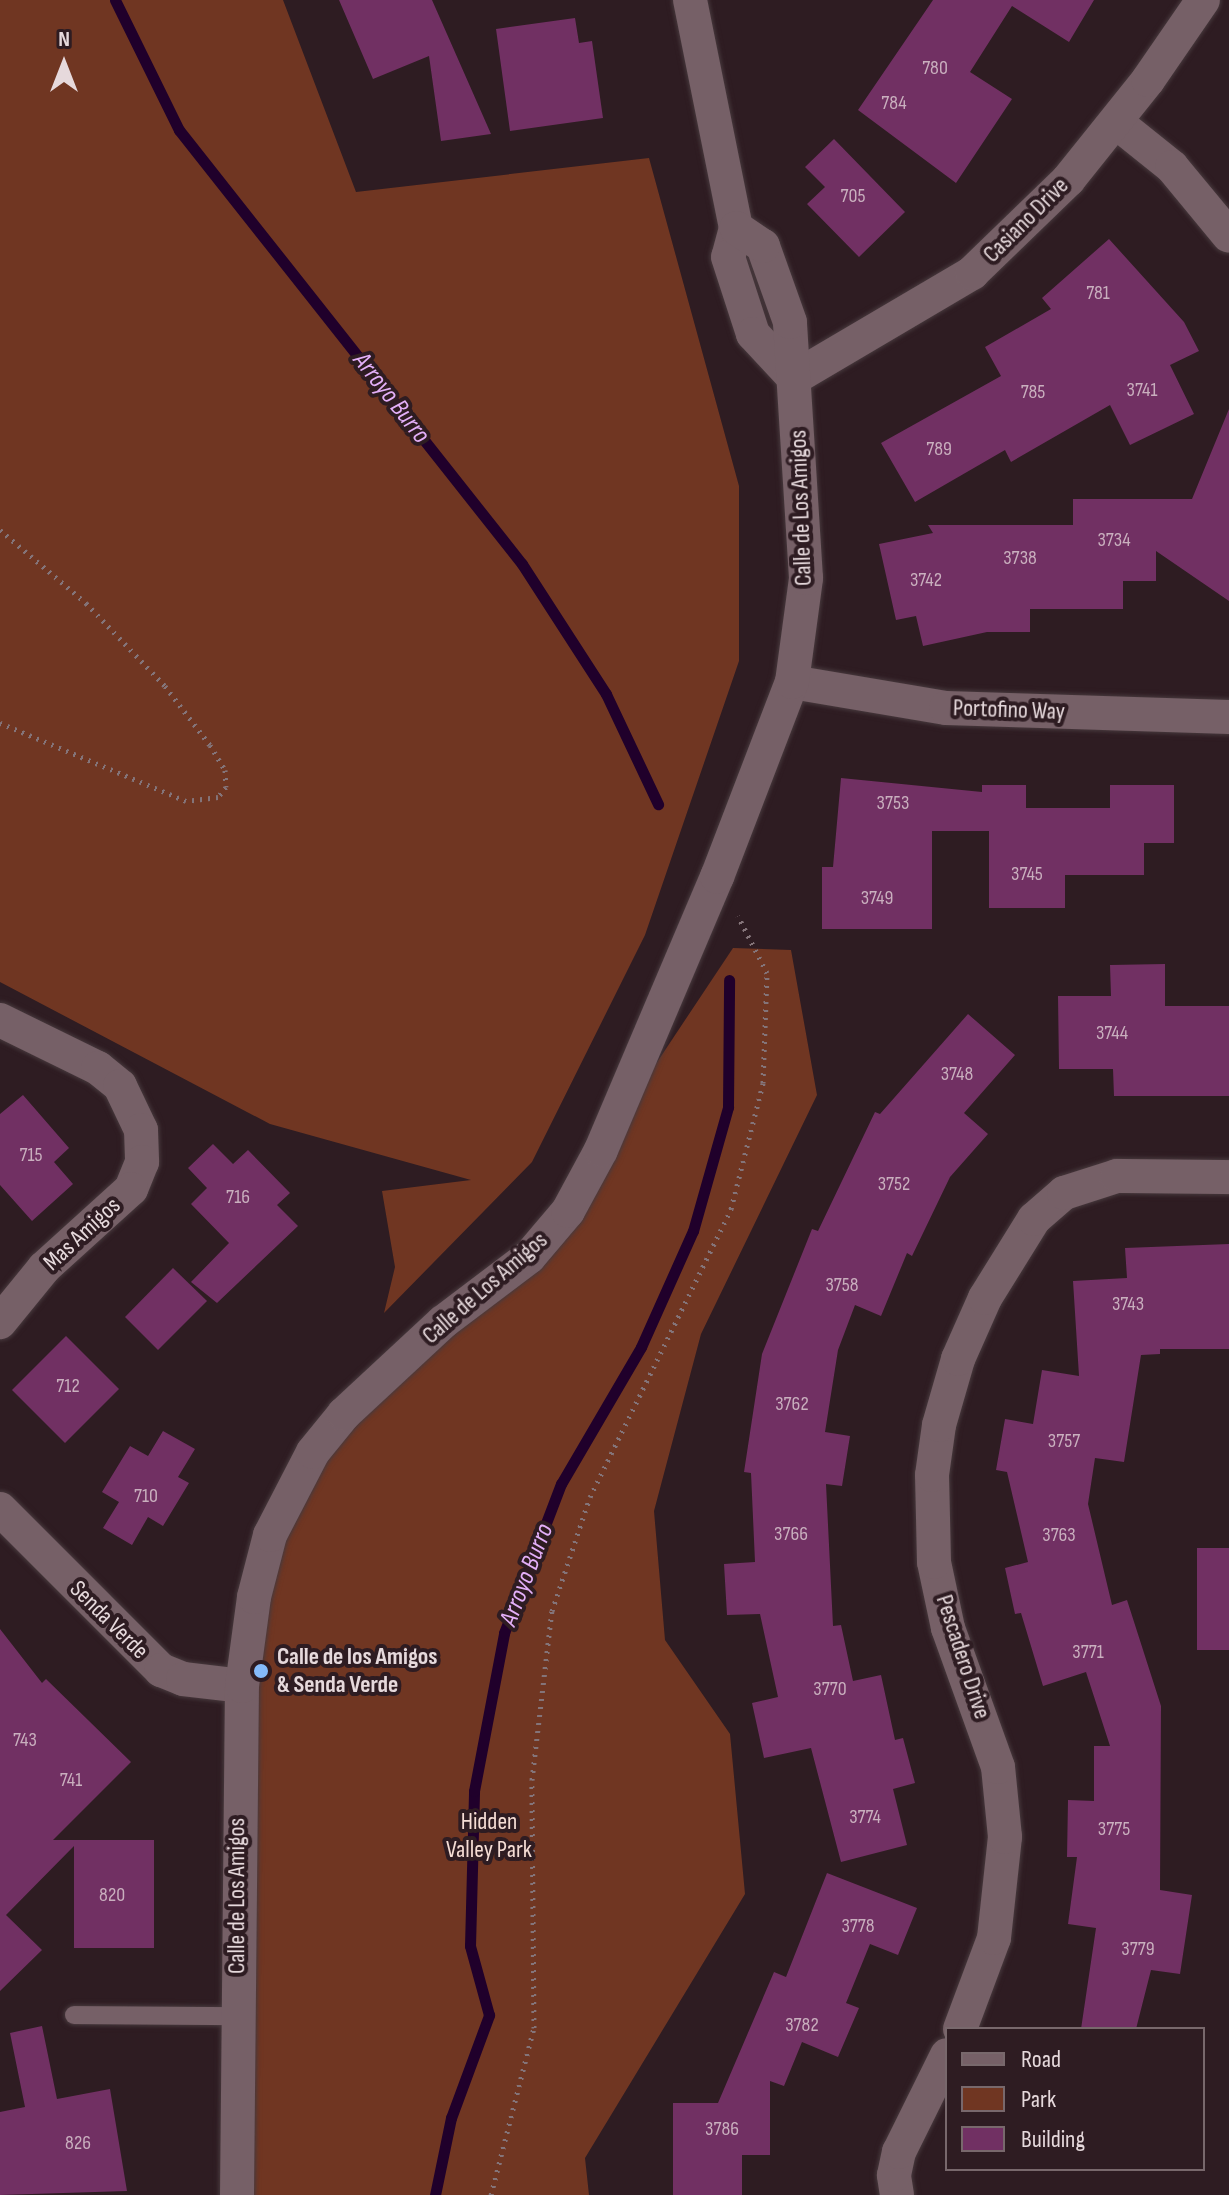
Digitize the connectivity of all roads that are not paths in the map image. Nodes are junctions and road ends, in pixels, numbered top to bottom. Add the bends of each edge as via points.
1 (690, 0) edge
2 (1203, 0) edge
3 (1116, 122) junction
4 (1229, 236) edge
5 (794, 378) junction
6 (792, 682) junction
7 (1229, 717) edge
8 (0, 1020) edge
9 (1229, 1177) edge
10 (0, 1322) edge
11 (0, 1509) edge
12 (242, 1686) junction
13 (74, 2015) dead end
14 (237, 2016) junction
15 (961, 2027) edge
16 (945, 2059) edge
17 (885, 2183) edge
18 (237, 2195) edge

1 - 5 street via 736,228 728,257 753,334
2 - 3 street, Casiano Drive
3 - 4 street via 1179,174
3 - 5 street, Casiano Drive via 1068,180 972,273
5 - 6 street, Calle de Los Amigos via 806,578
6 - 7 street, Portofino Way via 946,708
6 - 12 street, Calle de Los Amigos via 717,877 601,1150 568,1211 529,1257 443,1322 344,1414 288,1494 254,1597
8 - 10 street, Mas Amigos via 98,1068 120,1086 141,1130 142,1162 131,1189 44,1268
9 - 15 street, Pescadero Drive via 1117,1176 1064,1193 1034,1219 985,1298 958,1359 939,1425 932,1475 934,1562 948,1628 998,1767 1005,1837 994,1938
11 - 12 street, Senda Verde via 161,1670 183,1679
12 - 14 street, Calle de Los Amigos
13 - 14 lane
14 - 18 street, Calle de Los Amigos
16 - 17 street

